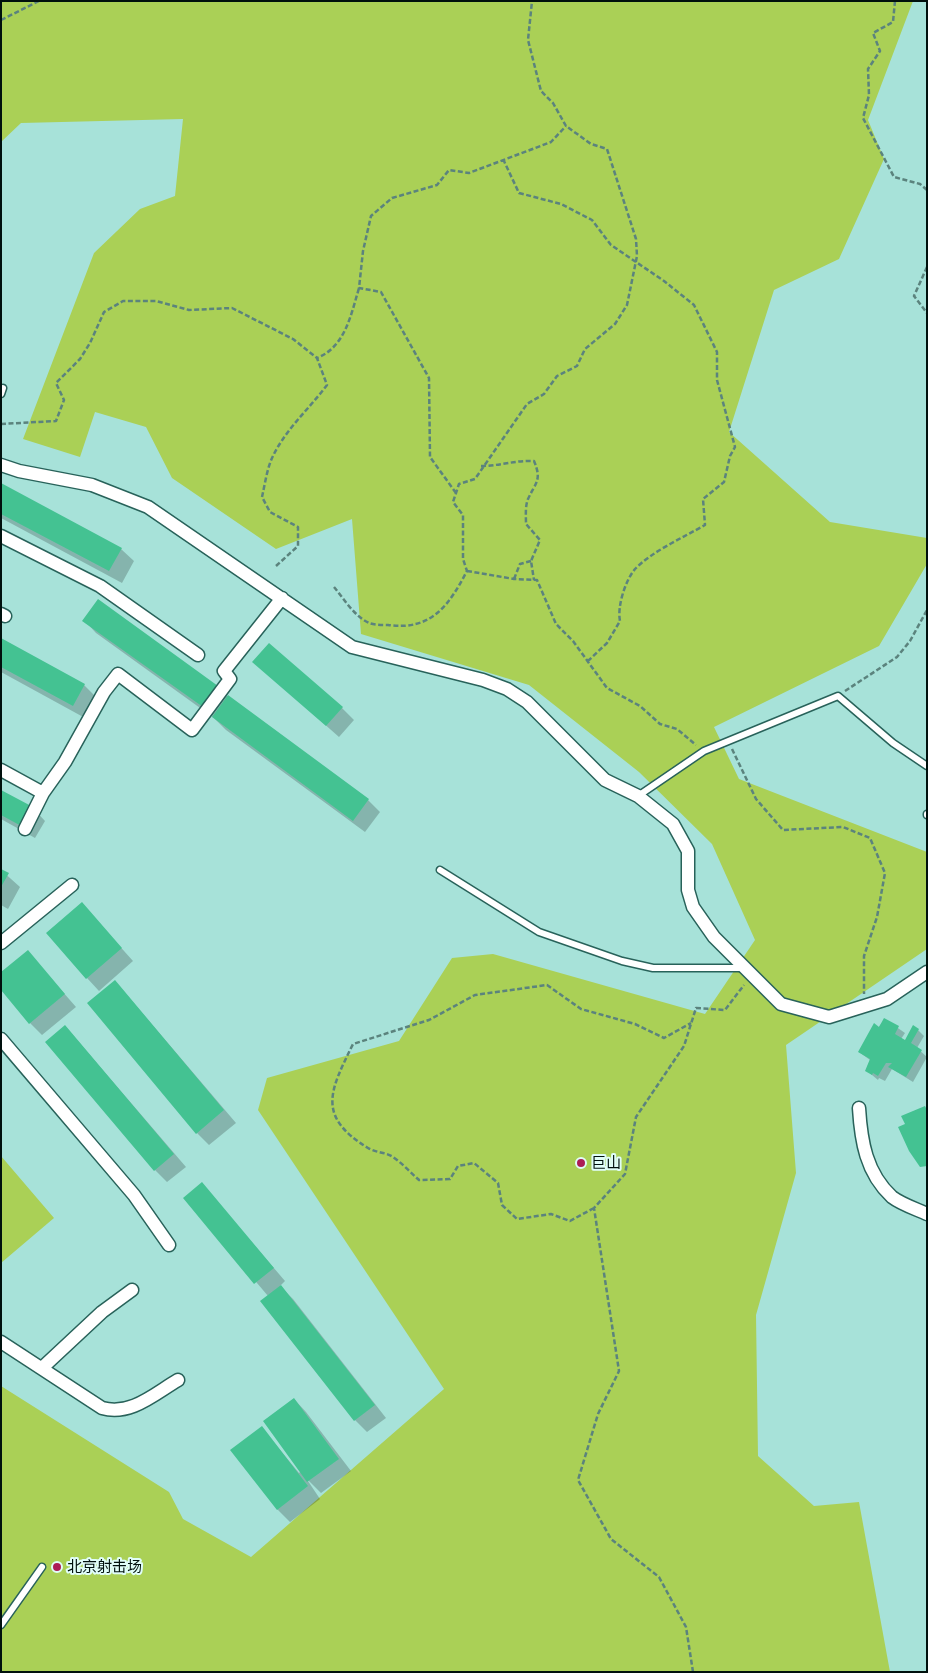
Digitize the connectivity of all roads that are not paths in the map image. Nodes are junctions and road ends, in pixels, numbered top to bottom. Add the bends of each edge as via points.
1 (1, 465) edge
2 (1, 536) edge
3 (282, 598) junction
4 (198, 655) dead end
5 (927, 766) edge
6 (1, 770) edge
7 (43, 793) junction
8 (638, 796) junction
9 (24, 829) dead end
10 (440, 870) dead end
11 (72, 885) dead end
12 (1, 943) edge
13 (747, 972) junction
14 (927, 972) edge
15 (1, 1038) edge
16 (859, 1108) dead end
17 (927, 1214) edge
18 (169, 1245) dead end
19 (132, 1290) dead end
20 (1, 1342) edge
21 (42, 1368) junction
22 (178, 1380) dead end
23 (42, 1567) dead end
24 (1, 1624) edge

1 - 3 street via 92,485 148,507
2 - 4 street via 100,586
3 - 7 street via 224,672 230,679 192,730 118,674
3 - 8 street via 352,647 484,680 507,689 539,714 605,780
5 - 8 lane via 838,696 704,751
6 - 7 street
7 - 9 street
8 - 13 street via 674,824 688,851 688,890 693,907 702,924
10 - 13 lane via 539,932 622,961 653,968
11 - 12 street
13 - 14 street via 780,1004 829,1016 887,999
15 - 18 street via 134,1195
16 - 17 street via 861,1142 872,1172 893,1197
19 - 21 street via 102,1312
20 - 21 street
21 - 22 street via 102,1408 115,1412 132,1408
23 - 24 lane

